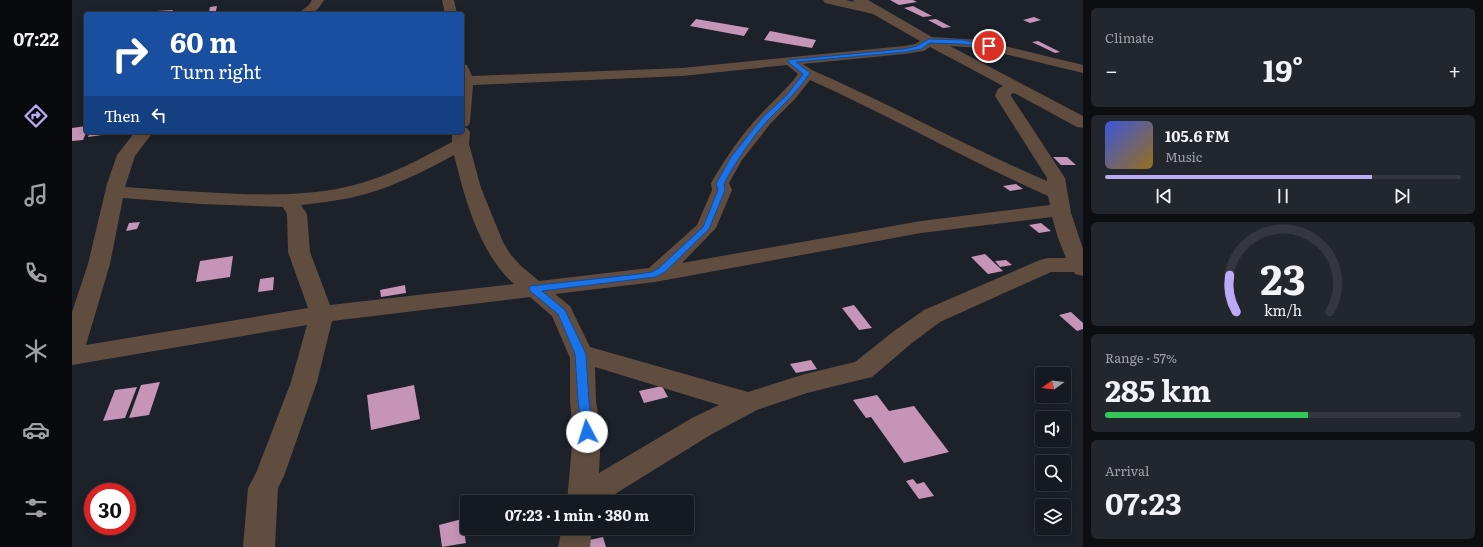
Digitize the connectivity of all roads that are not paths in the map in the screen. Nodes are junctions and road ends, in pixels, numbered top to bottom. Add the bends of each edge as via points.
1 (318, 0) edge
2 (448, 0) edge
3 (829, 0) edge
4 (859, 0) edge
5 (879, 11) junction
6 (306, 12) edge
7 (451, 12) edge
8 (929, 41) junction
9 (790, 61) junction
10 (1083, 69) edge
11 (807, 73) junction
12 (464, 74) edge
13 (1014, 86) junction
14 (1083, 123) edge
15 (142, 134) edge
16 (460, 134) edge
17 (461, 134) edge
18 (114, 192) junction
19 (289, 201) junction
20 (1058, 201) junction
21 (1082, 267) edge
22 (655, 274) junction
23 (533, 288) junction
24 (322, 314) junction
25 (72, 348) edge
26 (581, 354) junction
27 (72, 356) edge
28 (748, 403) junction
29 (582, 495) edge
30 (590, 495) edge
31 (576, 535) edge
32 (259, 547) edge
33 (574, 547) edge

1 - 6 street via 314,7
2 - 7 street
3 - 5 street
4 - 5 street
5 - 8 street
8 - 9 street via 919,48
8 - 10 street via 980,44
8 - 13 street
9 - 11 street
9 - 12 street via 682,72
11 - 20 street via 865,99
11 - 22 street via 789,96 765,119 734,159 720,184 722,190 706,228
13 - 14 street
13 - 20 street via 1004,92 1003,96 1056,178
15 - 18 street via 126,155
16 - 19 street via 420,166 389,180 351,191
17 - 23 street via 472,188 493,242 513,271
18 - 19 street
18 - 25 street via 99,264
19 - 24 street via 297,214 299,252
20 - 21 street
20 - 22 street
21 - 28 street via 1048,265 1036,269 932,316 863,370 805,384
22 - 23 street
23 - 24 street
23 - 26 street via 562,312
24 - 27 street
24 - 32 street via 304,382 263,488
26 - 28 street
26 - 29 street via 587,432
28 - 30 street via 702,426
31 - 33 street

